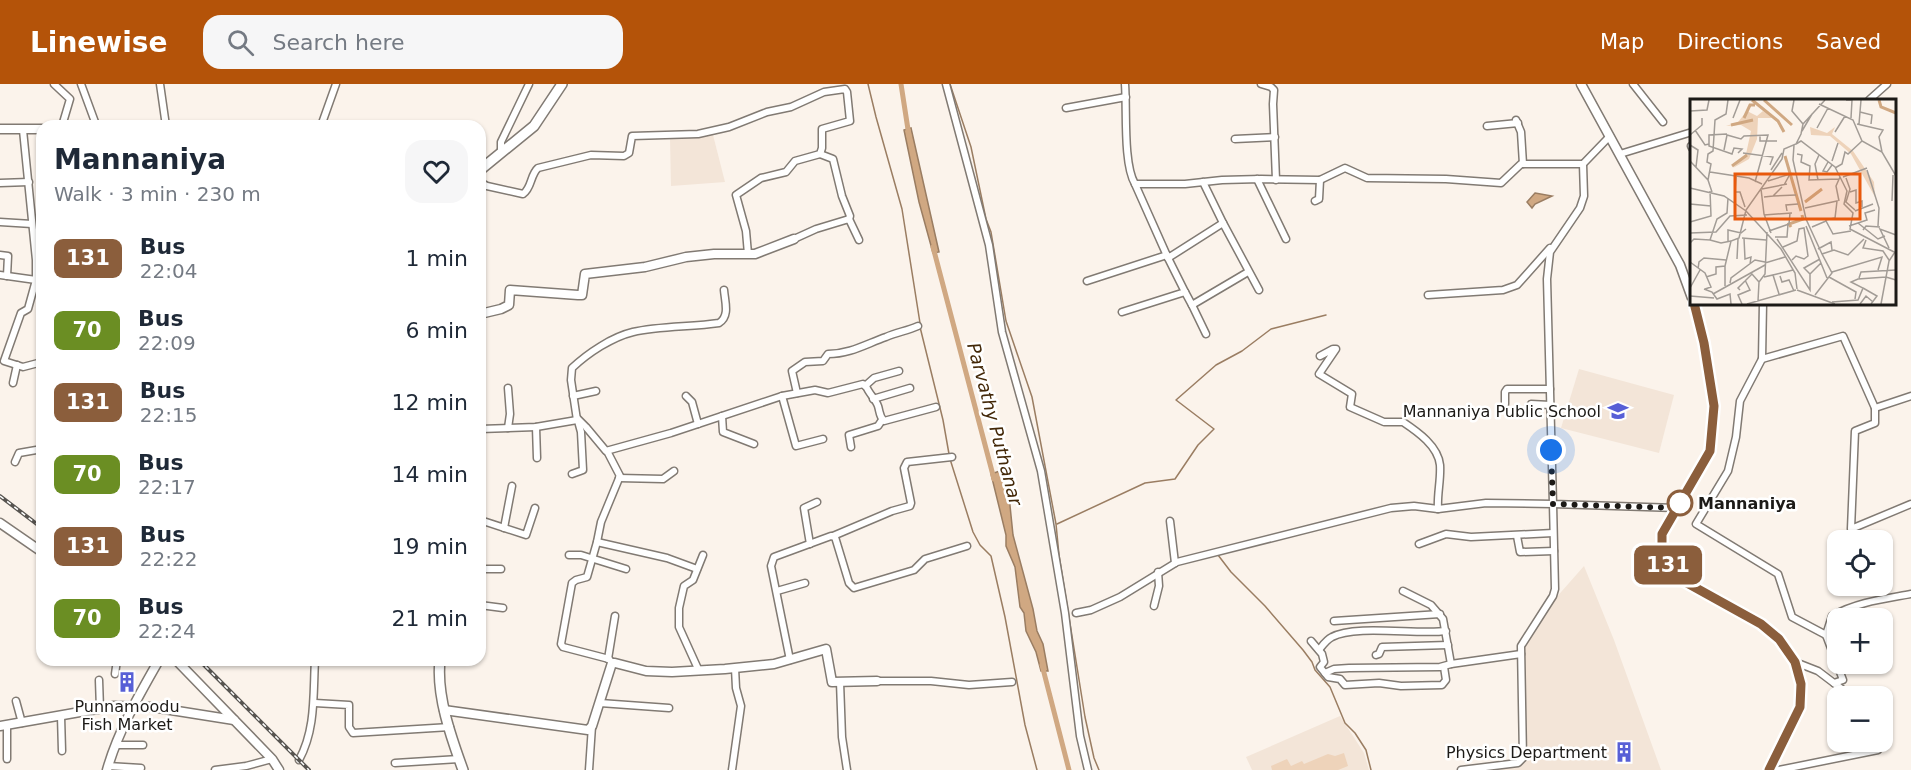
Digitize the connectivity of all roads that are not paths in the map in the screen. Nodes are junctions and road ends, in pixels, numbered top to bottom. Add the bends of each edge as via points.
1 (54, 84) edge
2 (81, 84) edge
3 (160, 84) edge
4 (336, 84) edge
5 (529, 84) edge
6 (562, 84) edge
7 (946, 84) edge
8 (1125, 84) edge
9 (1261, 84) edge
10 (1581, 84) edge
11 (1633, 84) edge
12 (1887, 84) edge
13 (1126, 97) junction
14 (1870, 99) edge
15 (1066, 108) dead end
16 (64, 120) edge
17 (94, 120) edge
18 (165, 120) edge
19 (323, 120) edge
20 (1663, 122) dead end
21 (1487, 126) dead end
22 (0, 129) edge
23 (36, 129) edge
24 (23, 130) junction
25 (1690, 133) edge
26 (1610, 136) junction
27 (1275, 137) junction
28 (1234, 139) dead end
29 (501, 154) junction
30 (820, 154) junction
31 (1620, 154) junction
32 (1523, 164) junction
33 (1583, 164) junction
34 (486, 165) edge
35 (1257, 179) junction
36 (1276, 180) junction
37 (1320, 180) junction
38 (29, 182) junction
39 (1203, 182) junction
40 (0, 183) edge
41 (1136, 184) junction
42 (486, 185) edge
43 (1316, 201) dead end
44 (849, 219) junction
45 (0, 222) edge
46 (1223, 223) junction
47 (32, 224) junction
48 (1286, 239) dead end
49 (794, 240) joint
50 (860, 240) dead end
51 (1555, 243) junction
52 (748, 254) junction
53 (0, 255) edge
54 (1168, 256) junction
55 (1248, 272) junction
56 (4, 276) edge
57 (36, 280) junction
58 (1087, 280) dead end
59 (724, 290) dead end
60 (1259, 290) dead end
61 (1185, 292) junction
62 (1690, 292) edge
63 (1428, 295) dead end
64 (1694, 304) edge
65 (1763, 304) edge
66 (1192, 305) junction
67 (1122, 312) dead end
68 (486, 313) edge
69 (918, 326) dead end
70 (1206, 334) dead end
71 (1320, 356) dead end
72 (1762, 359) junction
73 (2, 360) edge
74 (36, 364) edge
75 (16, 365) junction
76 (899, 371) dead end
77 (13, 383) dead end
78 (865, 386) junction
79 (508, 388) dead end
80 (910, 388) dead end
81 (1550, 389) junction
82 (596, 391) dead end
83 (797, 393) junction
84 (573, 396) junction
85 (686, 396) dead end
86 (782, 396) junction
87 (1911, 396) edge
88 (873, 399) junction
89 (1505, 404) dead end
90 (1550, 405) junction
91 (936, 408) dead end
92 (1875, 408) junction
93 (1527, 413) dead end
94 (722, 416) junction
95 (578, 420) junction
96 (882, 420) junction
97 (698, 424) junction
98 (536, 427) junction
99 (508, 428) junction
100 (486, 429) edge
101 (823, 439) dead end
102 (754, 444) dead end
103 (851, 447) dead end
104 (36, 450) edge
105 (607, 451) junction
106 (952, 457) dead end
107 (537, 458) dead end
108 (15, 462) dead end
109 (674, 471) dead end
110 (572, 474) dead end
111 (620, 478) junction
112 (512, 486) dead end
113 (817, 502) dead end
114 (1553, 504) junction
115 (1911, 504) edge
116 (535, 508) dead end
117 (1677, 508) junction
118 (1438, 509) junction
119 (1170, 521) dead end
120 (486, 522) edge
121 (0, 523) edge
122 (504, 528) junction
123 (1554, 533) junction
124 (833, 536) junction
125 (1517, 536) junction
126 (597, 542) junction
127 (810, 544) junction
128 (1419, 544) dead end
129 (967, 546) dead end
130 (36, 548) edge
131 (1554, 551) junction
132 (569, 555) dead end
133 (703, 555) dead end
134 (592, 559) junction
135 (1175, 562) junction
136 (486, 569) edge
137 (501, 569) dead end
138 (626, 569) dead end
139 (697, 569) junction
140 (1158, 572) junction
141 (805, 583) dead end
142 (777, 591) junction
143 (1403, 591) dead end
144 (1911, 594) edge
145 (1154, 606) dead end
146 (486, 607) edge
147 (503, 608) dead end
148 (1076, 613) dead end
149 (1440, 614) junction
150 (615, 616) dead end
151 (1334, 621) dead end
152 (1446, 631) junction
153 (1826, 635) junction
154 (1311, 641) dead end
155 (1448, 645) junction
156 (1319, 650) junction
157 (1521, 654) junction
158 (1376, 655) dead end
159 (790, 660) junction
160 (610, 661) junction
161 (1795, 662) junction
162 (1448, 665) junction
163 (116, 666) edge
164 (156, 666) edge
165 (182, 666) edge
166 (315, 666) edge
167 (440, 666) edge
168 (735, 668) junction
169 (699, 670) junction
170 (1325, 673) junction
171 (115, 674) dead end
172 (99, 680) dead end
173 (877, 681) joint
174 (840, 682) junction
175 (1012, 682) dead end
176 (1834, 683) junction
177 (1838, 686) edge
178 (16, 701) dead end
179 (315, 703) junction
180 (600, 703) junction
181 (134, 706) junction
182 (669, 708) dead end
183 (100, 709) junction
184 (444, 710) junction
185 (61, 716) junction
186 (234, 720) junction
187 (22, 723) junction
188 (4, 726) edge
189 (592, 726) junction
190 (450, 727) junction
191 (116, 745) junction
192 (143, 745) dead end
193 (62, 751) dead end
194 (1868, 752) edge
195 (8, 759) dead end
196 (272, 759) junction
197 (459, 759) junction
198 (299, 760) dead end
199 (395, 763) dead end
200 (107, 768) edge
201 (141, 768) dead end
202 (214, 770) edge
203 (279, 770) edge
204 (463, 770) edge
205 (589, 770) edge
206 (732, 770) edge
207 (847, 770) edge
208 (1088, 770) edge
209 (1461, 770) edge
210 (1769, 770) edge
211 (1779, 770) edge

1 - 16 street via 70,99
2 - 17 street
3 - 18 street
4 - 19 street
5 - 29 street via 501,142
6 - 29 main road via 534,126
7 - 208 street via 989,245 1002,332 1041,471
8 - 13 street
9 - 27 street via 1274,89
10 - 26 main road
11 - 20 street
12 - 14 street
13 - 15 street
13 - 41 street via 1129,160
21 - 32 street via 1517,121
22 - 24 main road
23 - 24 main road
24 - 38 street
25 - 31 street
26 - 31 main road
26 - 33 street
27 - 28 street
27 - 36 street
29 - 34 main road
30 - 42 street via 822,129 850,120 845,89 824,92 729,128 698,134 633,136 629,153 624,156 591,155 538,168 523,194
30 - 44 street via 833,159
30 - 52 street via 795,161 786,172 761,178 736,195
31 - 62 main road via 1680,265
32 - 33 street
32 - 37 street via 1501,183 1367,178 1346,168
33 - 51 street via 1584,196 1580,208
35 - 36 street
35 - 39 street
35 - 48 street
36 - 37 street
37 - 43 street
38 - 40 street
38 - 47 street
39 - 41 street
39 - 46 street
41 - 54 street
44 - 49 street
44 - 50 street
45 - 47 street
46 - 54 street
46 - 55 street
47 - 57 street
49 - 52 main road
51 - 63 street via 1513,287
51 - 81 street via 1547,279
52 - 68 main road via 686,257 645,267 585,274 582,295 578,296 510,290 509,305
53 - 56 street via 8,256
54 - 58 street
54 - 61 street
55 - 60 street
55 - 66 street
56 - 57 street
57 - 73 street via 27,309 21,313
59 - 84 street via 724,320 706,326 635,331 612,340 572,368
61 - 66 street
61 - 67 street
64 - 117 main road via 1714,406 1710,451
65 - 72 street
66 - 70 street
69 - 83 street via 865,347 828,354 823,361 805,362 792,371
71 - 118 street via 1336,349 1320,374 1352,394 1349,406 1384,423 1403,422 1431,445 1440,465
72 - 92 street via 1843,336
72 - 153 street via 1740,401 1728,471 1696,524 1778,574 1792,617
73 - 75 street
74 - 75 street
75 - 77 street
76 - 78 street via 874,378
78 - 83 street via 828,393
78 - 88 street
79 - 99 street
80 - 88 street
81 - 89 street via 1507,389
81 - 90 street
82 - 84 street
83 - 86 street
84 - 95 street
85 - 97 street via 692,402
86 - 94 street
86 - 101 street via 796,446
87 - 92 street
88 - 96 street
90 - 93 street via 1531,404
90 - 114 street
91 - 96 street
92 - 115 street via 1875,423 1855,431 1851,529
94 - 97 street
94 - 102 street via 723,432
95 - 98 street
95 - 105 street
95 - 110 street via 583,470
96 - 103 street via 878,426 849,435
97 - 105 street
98 - 99 street
98 - 107 street
99 - 100 street
104 - 108 street via 19,453
105 - 111 street
106 - 124 street via 907,462 904,468 910,506
109 - 111 street via 663,479
111 - 126 street via 603,514
112 - 122 street
113 - 127 street via 804,508
114 - 117 street
114 - 118 street via 1486,503
114 - 123 street
116 - 122 street via 526,535
117 - 161 main road via 1662,534 1662,555 1678,578 1761,624 1779,639
118 - 135 street via 1391,508
119 - 135 street
120 - 122 street
121 - 130 main road
123 - 125 street
123 - 131 street
124 - 127 street
124 - 129 street via 854,588 914,570 925,559
125 - 128 street via 1446,534
125 - 131 street via 1520,552
126 - 134 street
126 - 139 street
127 - 142 street via 774,557 771,566
131 - 157 street via 1554,596 1523,641
132 - 134 street
133 - 139 street
134 - 138 street
134 - 160 street via 587,577 572,583 561,644
135 - 140 street
136 - 137 street
139 - 169 street via 693,580 684,586 679,627
140 - 145 street
140 - 148 street via 1099,607
141 - 142 street
142 - 159 street
143 - 149 street
144 - 153 street via 1845,609 1833,616
146 - 147 street
149 - 151 street
149 - 152 street
150 - 160 street
152 - 155 street
152 - 156 street via 1338,634
153 - 176 street via 1843,680
154 - 156 street
155 - 158 street via 1382,647
155 - 162 street
156 - 170 street via 1324,660 1320,667
157 - 162 street
157 - 209 street via 1522,759 1518,763
159 - 168 main road
159 - 174 main road via 826,649 832,682
160 - 169 main road via 646,671
160 - 180 main road
161 - 176 street
161 - 210 main road via 1801,684 1800,707
162 - 170 street via 1343,668
162 - 170 street via 1445,683 1426,686 1344,685
163 - 171 street
164 - 181 main road
165 - 186 main road
166 - 179 street
167 - 184 main road
168 - 169 main road
168 - 206 street via 741,706
172 - 183 street
173 - 174 main road
173 - 175 street via 969,685
174 - 207 street
176 - 177 street
178 - 187 street
179 - 190 street via 349,705 349,727 353,733
179 - 198 street via 309,736
180 - 182 street
180 - 189 main road
181 - 183 main road
181 - 186 main road
181 - 191 main road
183 - 185 main road
184 - 189 main road via 588,730
184 - 190 main road
185 - 187 main road
185 - 193 street
186 - 196 main road
187 - 188 main road
188 - 195 street
189 - 205 street
190 - 197 main road
191 - 192 street
191 - 200 main road
194 - 211 street
196 - 202 street
196 - 203 main road
197 - 199 street
197 - 204 main road
200 - 201 street

